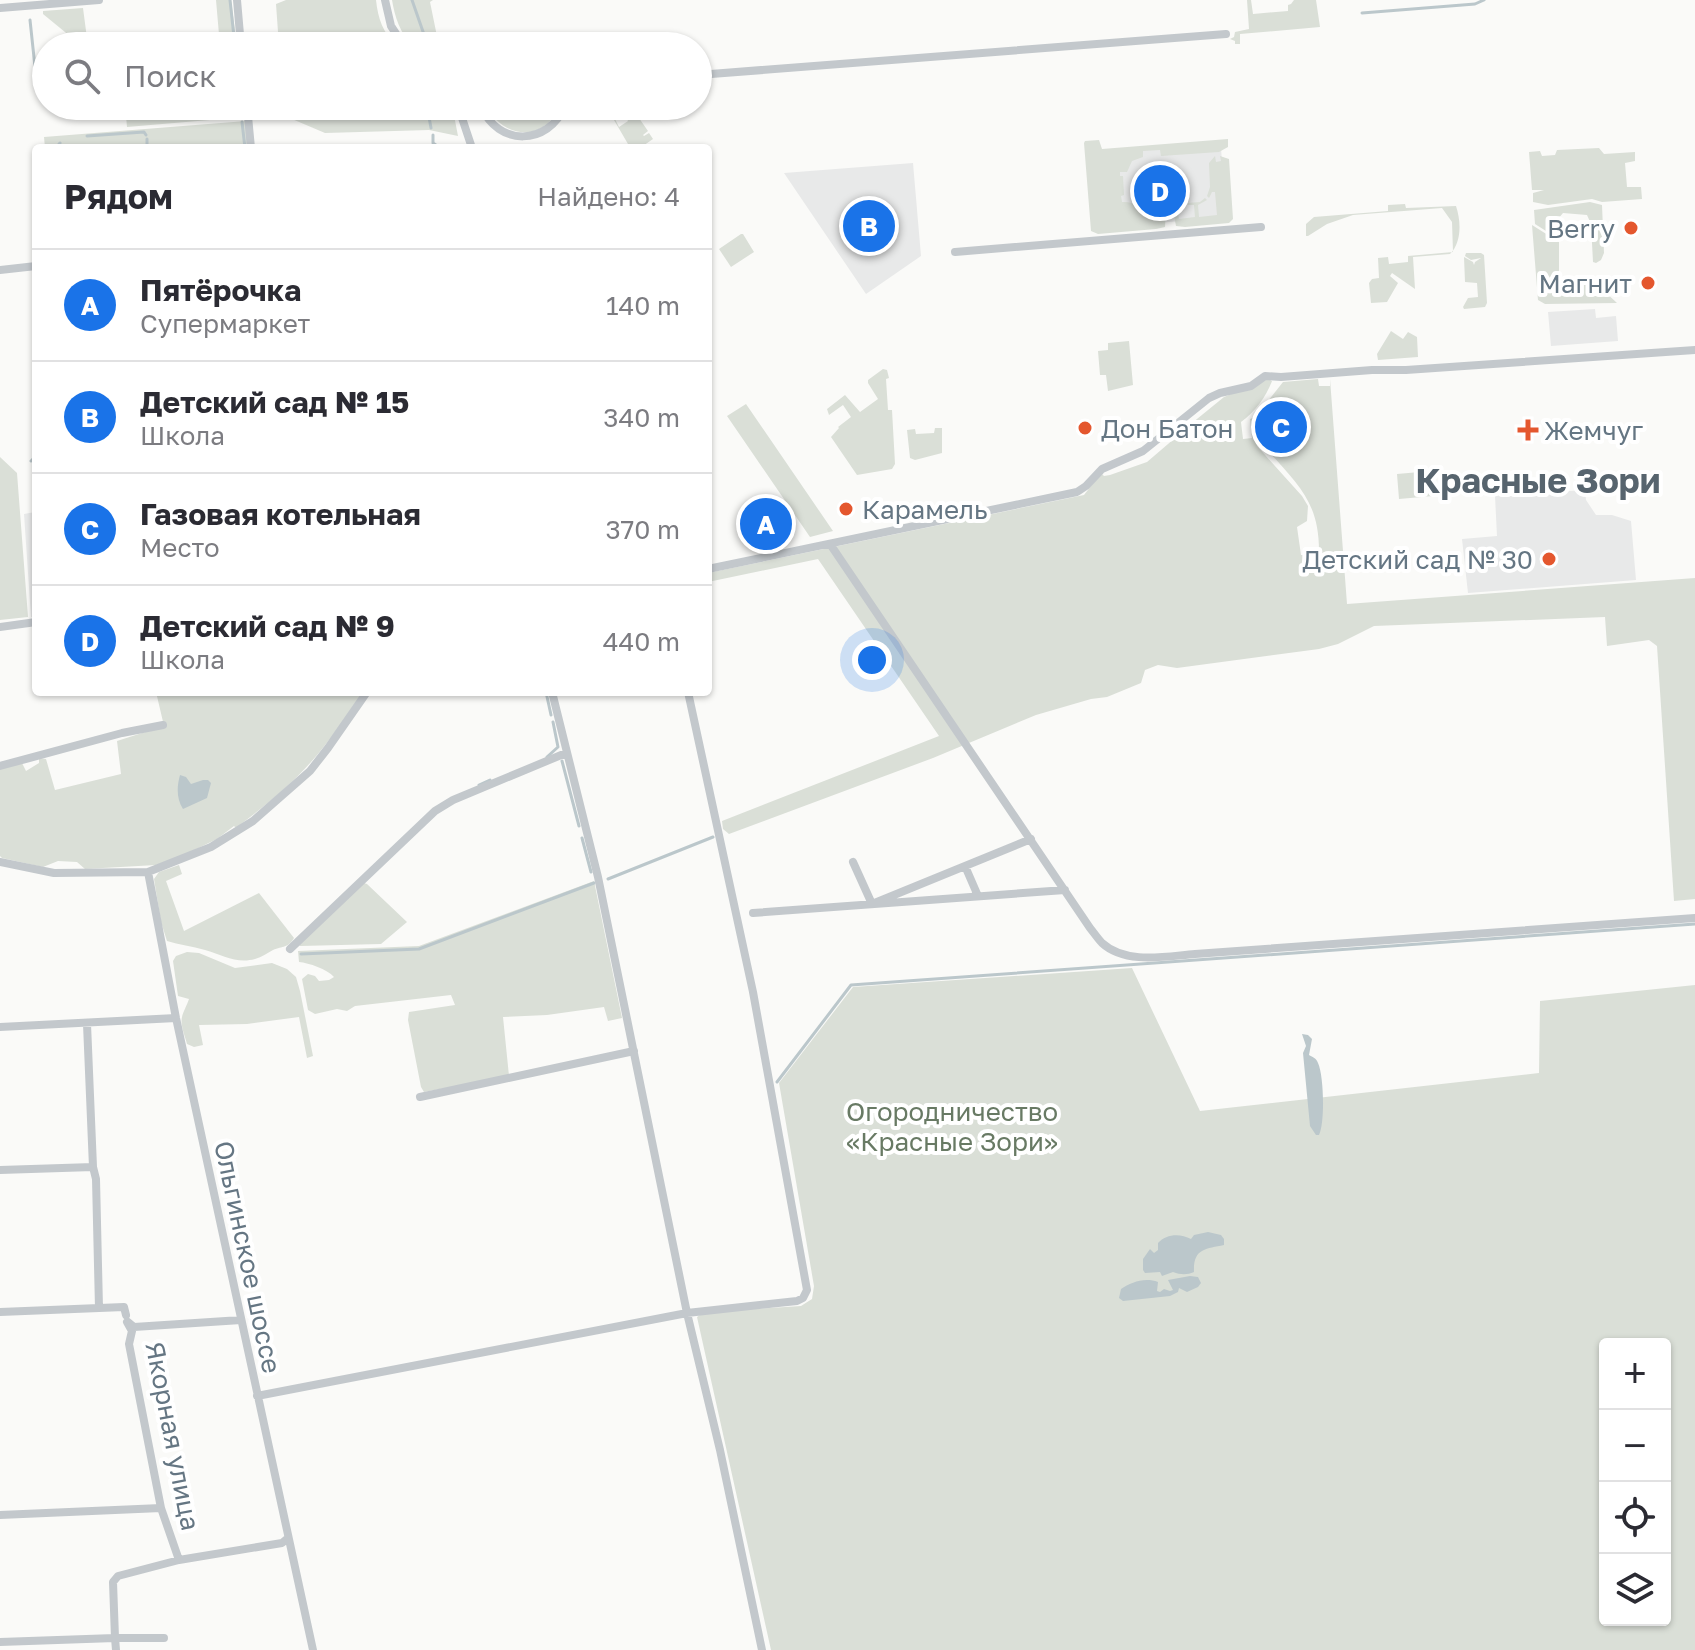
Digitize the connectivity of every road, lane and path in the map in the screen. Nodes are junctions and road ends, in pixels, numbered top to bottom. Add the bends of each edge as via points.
1 (99, 0) edge
2 (237, 0) edge
3 (385, 0) edge
4 (0, 8) edge
5 (240, 32) edge
6 (395, 32) edge
7 (1226, 34) dead end
8 (712, 74) edge
9 (248, 120) edge
10 (463, 120) edge
11 (488, 120) edge
12 (557, 120) edge
13 (251, 144) edge
14 (471, 144) edge
15 (1261, 227) dead end
16 (955, 252) dead end
17 (32, 266) edge
18 (0, 270) edge
19 (1695, 350) edge
20 (830, 544) junction
21 (712, 568) edge
22 (32, 623) edge
23 (0, 627) edge
24 (364, 696) edge
25 (553, 696) edge
26 (689, 696) edge
27 (163, 725) dead end
28 (566, 753) junction
29 (0, 766) edge
30 (1031, 839) junction
31 (0, 862) edge
32 (853, 862) dead end
33 (965, 866) junction
34 (148, 872) junction
35 (1065, 890) junction
36 (978, 896) junction
37 (872, 904) junction
38 (753, 913) dead end
39 (1695, 918) edge
40 (290, 949) dead end
41 (176, 1018) junction
42 (87, 1024) junction
43 (0, 1027) edge
44 (634, 1051) junction
45 (420, 1097) dead end
46 (93, 1167) junction
47 (0, 1170) edge
48 (99, 1308) junction
49 (0, 1312) edge
50 (687, 1313) junction
51 (126, 1318) junction
52 (241, 1320) junction
53 (257, 1396) junction
54 (161, 1508) junction
55 (0, 1515) edge
56 (288, 1538) junction
57 (179, 1560) junction
58 (115, 1638) junction
59 (164, 1638) dead end
60 (0, 1642) edge
61 (116, 1650) edge
62 (313, 1650) edge
63 (762, 1650) edge

1 - 4 street
2 - 5 street
3 - 6 street
7 - 8 street
9 - 13 street
10 - 14 street
11 - 12 street via 510,135 526,136 541,133
15 - 16 street
17 - 18 street
19 - 20 street via 1265,376 1251,386 1209,398 1143,451 1102,469 1083,490
20 - 21 street
20 - 30 street
22 - 23 street
24 - 34 street via 310,771 253,821 211,847
25 - 28 street
26 - 50 street via 753,992 807,1290 797,1301
27 - 29 street
28 - 40 street via 435,811
28 - 44 street
30 - 33 street
30 - 35 street
31 - 34 street via 54,873
32 - 37 street
33 - 36 street
33 - 37 street
34 - 41 street, Ольгинское шоссе
35 - 36 street
35 - 39 street via 1103,943 1125,955 1145,957
36 - 37 street
37 - 38 street
41 - 42 street
41 - 52 street, Ольгинское шоссе
42 - 43 street
42 - 46 street
44 - 45 street
44 - 50 street
46 - 47 street
46 - 48 street
48 - 49 street
48 - 51 street via 124,1307
50 - 53 street
50 - 63 street
51 - 52 street via 134,1327
51 - 54 street, Якорная улица
52 - 53 street, Ольгинское шоссе
53 - 56 street, Ольгинское шоссе
54 - 55 street
54 - 57 street, Якорная улица
56 - 57 street
56 - 62 street, Ольгинское шоссе
57 - 58 street via 118,1576 113,1582
58 - 59 street
58 - 60 street
58 - 61 street

